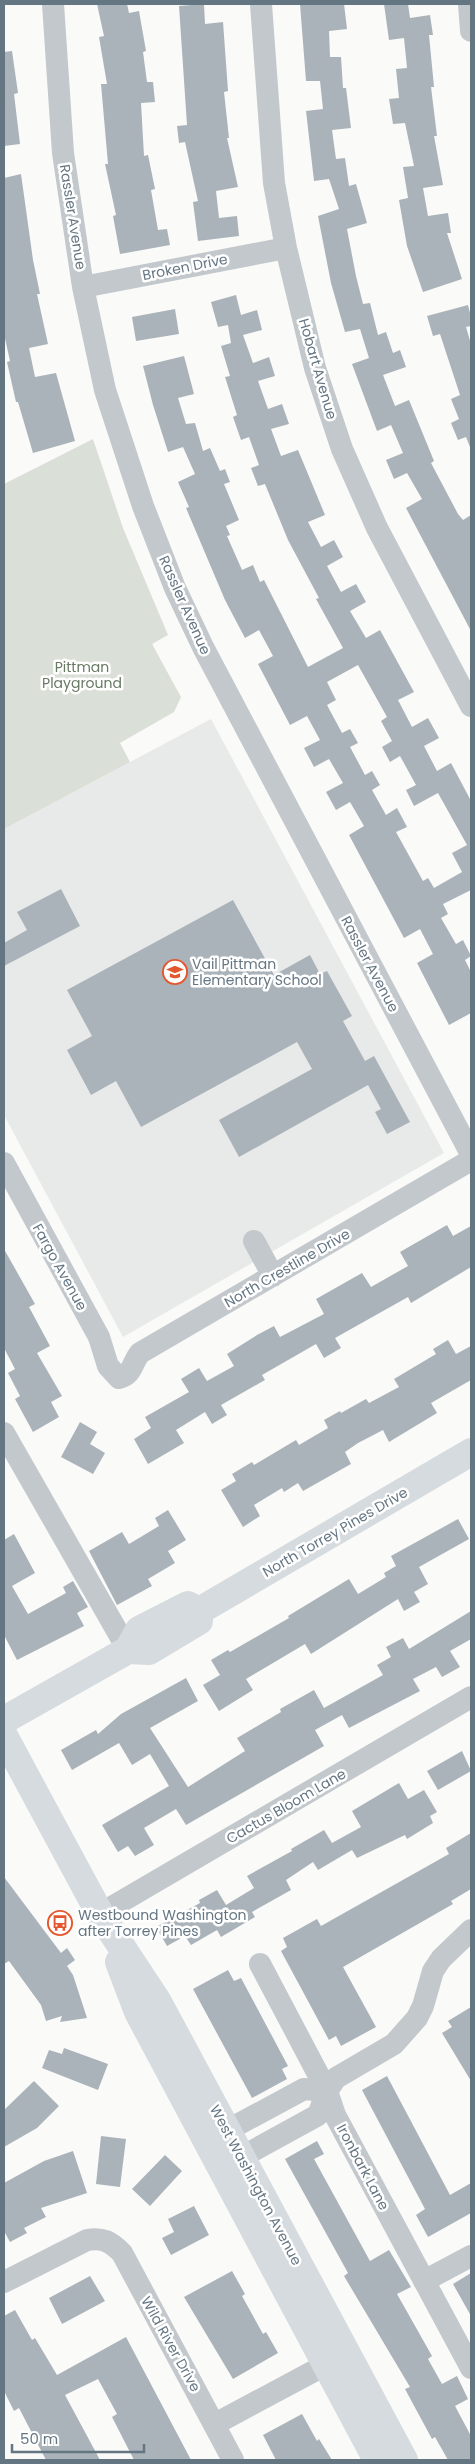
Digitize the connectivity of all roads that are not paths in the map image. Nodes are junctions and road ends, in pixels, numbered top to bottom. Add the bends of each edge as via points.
1 (53, 4) edge
2 (261, 4) edge
3 (469, 4) edge
4 (471, 32) edge
5 (286, 248) junction
6 (83, 287) junction
7 (471, 706) edge
8 (471, 1154) edge
9 (471, 1160) edge
10 (4, 1163) edge
11 (254, 1241) dead end
12 (273, 1276) junction
13 (112, 1373) joint
14 (4, 1433) edge
15 (471, 1452) edge
16 (128, 1650) junction
17 (471, 1697) edge
18 (4, 1720) edge
19 (4, 1736) edge
20 (100, 1914) junction
21 (471, 1930) edge
22 (260, 1964) dead end
23 (327, 2091) junction
24 (217, 2136) junction
25 (231, 2163) junction
26 (471, 2256) edge
27 (424, 2281) junction
28 (4, 2282) edge
29 (336, 2359) junction
30 (471, 2368) edge
31 (215, 2424) junction
32 (233, 2460) edge
33 (376, 2460) edge
34 (404, 2460) edge

1 - 6 street, Rassler Avenue via 63,152
2 - 5 street, Hobart Avenue via 274,183
3 - 4 street
5 - 6 street, Broken Drive
5 - 7 street, Hobart Avenue via 315,368 342,449 377,528
6 - 8 street, Rassler Avenue via 105,390 143,506 176,588 235,711
9 - 12 street, North Crestline Drive
10 - 13 street, Fargo Avenue via 99,1337 104,1359
11 - 12 street
12 - 13 street, North Crestline Drive via 140,1353 126,1376 119,1378
14 - 16 street
15 - 16 main road, North Torrey Pines Drive via 199,1612 199,1621 149,1651
16 - 18 main road, North Torrey Pines Drive
17 - 20 street, Cactus Bloom Lane
19 - 20 main road, West Washington Avenue
20 - 24 main road, West Washington Avenue via 138,2012
21 - 23 street via 441,1959 433,1971 417,2018 394,2044 336,2078
22 - 23 street, Ironbark Lane
23 - 24 street via 304,2089
23 - 25 street via 318,2115
23 - 27 street, Ironbark Lane via 335,2115
24 - 25 main road, West Washington Avenue
25 - 29 main road, West Washington Avenue
26 - 27 street
27 - 30 street, Ironbark Lane
28 - 31 street, Wild River Drive via 74,2245 98,2238 112,2243 122,2254
29 - 31 street
29 - 33 main road, West Washington Avenue
29 - 34 main road, West Washington Avenue
31 - 32 street, Wild River Drive

